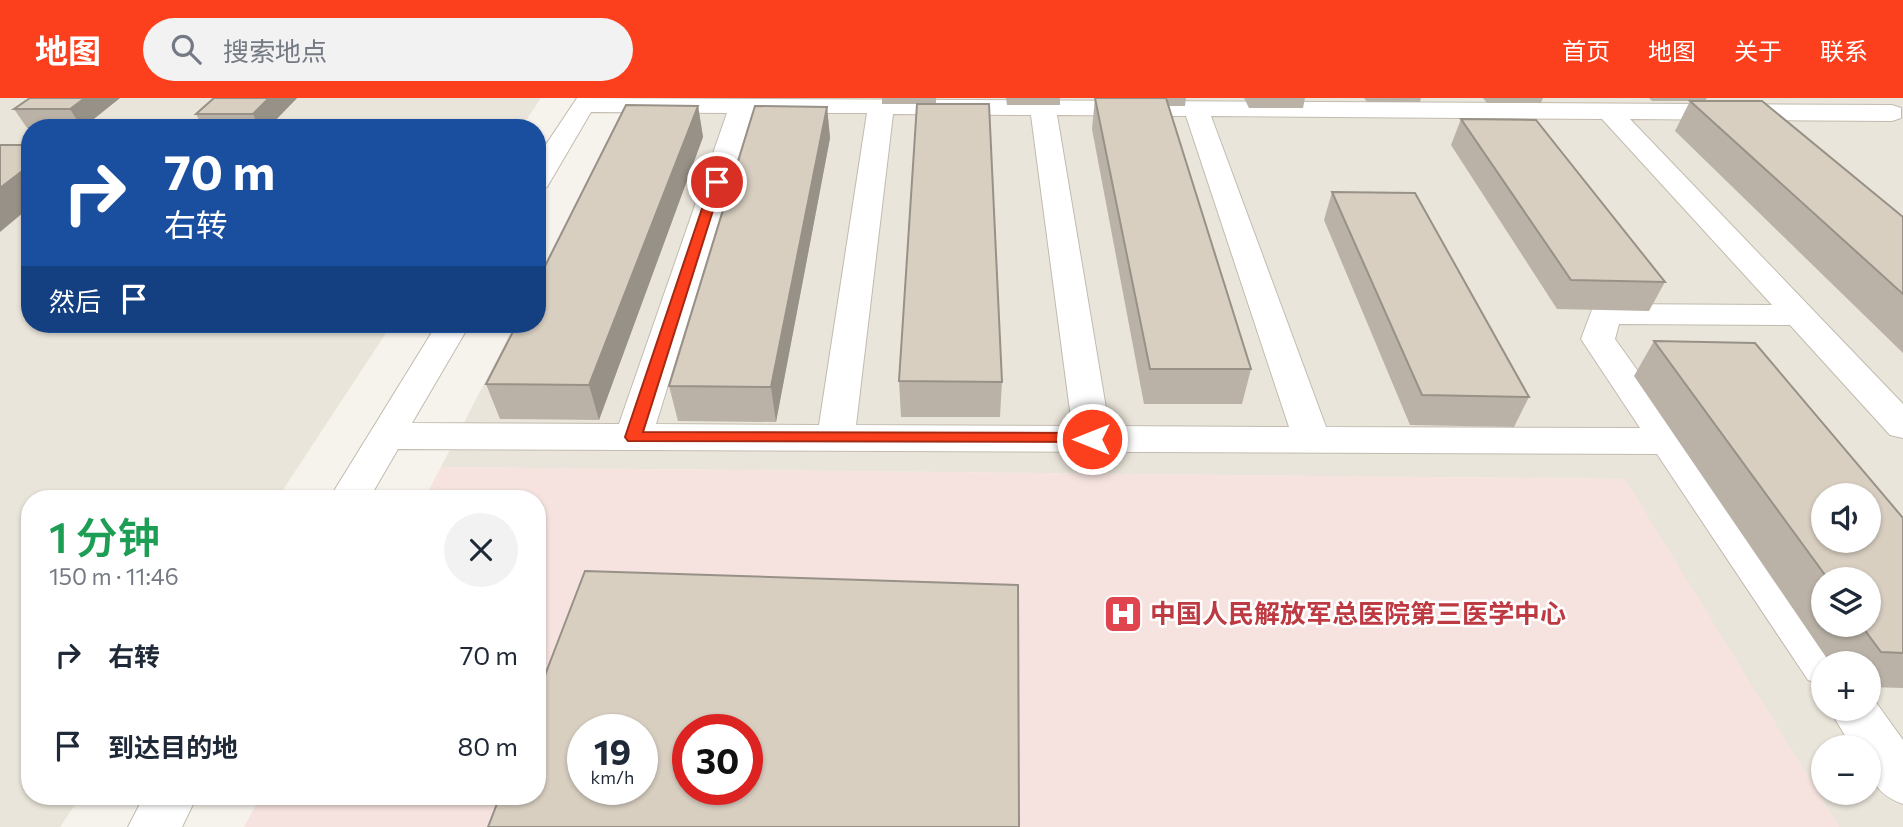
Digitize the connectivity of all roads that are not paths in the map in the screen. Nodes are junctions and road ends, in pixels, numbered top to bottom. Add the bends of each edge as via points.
1 (742, 106) junction
2 (881, 106) junction
3 (1043, 108) junction
4 (1196, 108) junction
5 (1609, 111) junction
6 (1889, 111) edge
7 (546, 166) edge
8 (1799, 315) junction
9 (448, 333) edge
10 (1903, 426) edge
11 (386, 436) junction
12 (633, 437) junction
13 (836, 438) junction
14 (1092, 439) junction
15 (1312, 439) junction
16 (1668, 441) junction
17 (354, 490) edge
18 (1814, 651) edge
19 (1861, 721) edge
20 (1903, 781) edge
21 (167, 805) edge
22 (154, 827) edge

1 - 2 street
1 - 7 street via 583,104
1 - 12 street
2 - 3 street
2 - 13 street
3 - 4 street
3 - 14 street
4 - 5 street
4 - 15 street
5 - 6 street
5 - 8 street
8 - 10 street
8 - 16 street via 1605,314 1598,339
9 - 11 street
11 - 12 street
11 - 17 street
12 - 13 street
13 - 14 street
14 - 15 street
15 - 16 street
16 - 18 street
19 - 20 street
21 - 22 street

